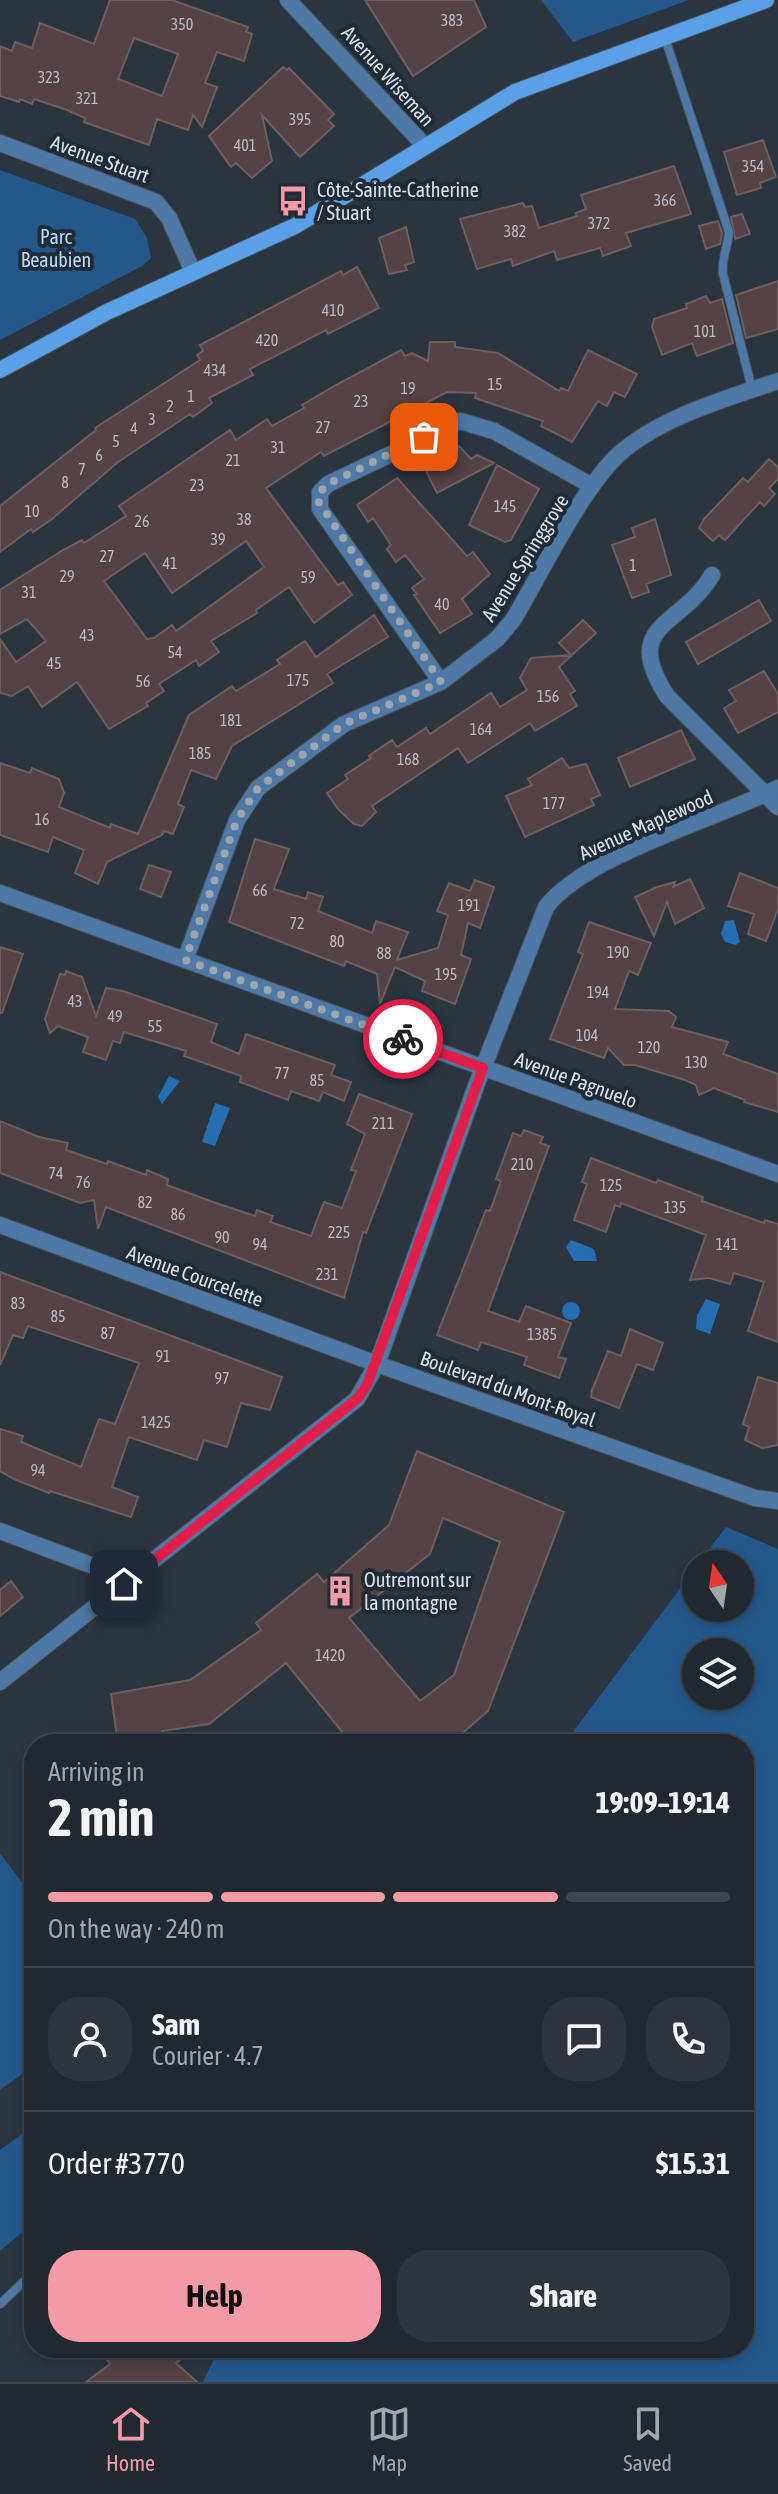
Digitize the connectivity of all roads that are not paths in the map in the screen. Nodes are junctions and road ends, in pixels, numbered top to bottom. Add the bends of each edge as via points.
1 (288, 0) edge
2 (766, 0) edge
3 (665, 37) junction
4 (0, 143) edge
5 (424, 145) junction
6 (193, 272) junction
7 (0, 370) edge
8 (778, 381) edge
9 (752, 390) junction
10 (592, 486) junction
11 (712, 575) dead end
12 (441, 682) junction
13 (772, 791) edge
14 (778, 807) edge
15 (0, 893) edge
16 (185, 960) junction
17 (483, 1068) junction
18 (778, 1174) edge
19 (0, 1225) edge
20 (377, 1364) junction
21 (778, 1501) edge
22 (0, 1531) edge
23 (124, 1584) junction
24 (0, 1682) edge
25 (24, 2281) edge
26 (0, 2304) edge

1 - 5 street, Avenue Wiseman
2 - 3 main road
3 - 5 main road via 515,92
3 - 9 lane via 729,232 723,274
4 - 6 street, Avenue Stuart via 156,202 169,218
5 - 6 main road via 295,226
6 - 7 main road
8 - 9 street, Avenue Springgrove
9 - 10 street, Avenue Springgrove via 649,432 619,454
10 - 12 street, Avenue Springgrove via 513,620
10 - 12 street via 494,431 460,421 320,492 320,509
11 - 13 street via 702,592 651,637 650,660 667,696
12 - 16 street, Avenue Springgrove via 344,724 258,788 237,820
13 - 14 street
13 - 17 street, Avenue Maplewood via 597,866 559,890 540,919
15 - 16 street, Avenue Pagnuelo
16 - 17 street, Avenue Pagnuelo
17 - 18 street, Avenue Pagnuelo
17 - 20 street, Avenue Maplewood
19 - 20 street, Avenue Courcelette
20 - 21 street, Boulevard du Mont-Royal via 755,1498
20 - 23 street via 357,1399
22 - 23 street via 101,1569
23 - 24 street
25 - 26 lane

